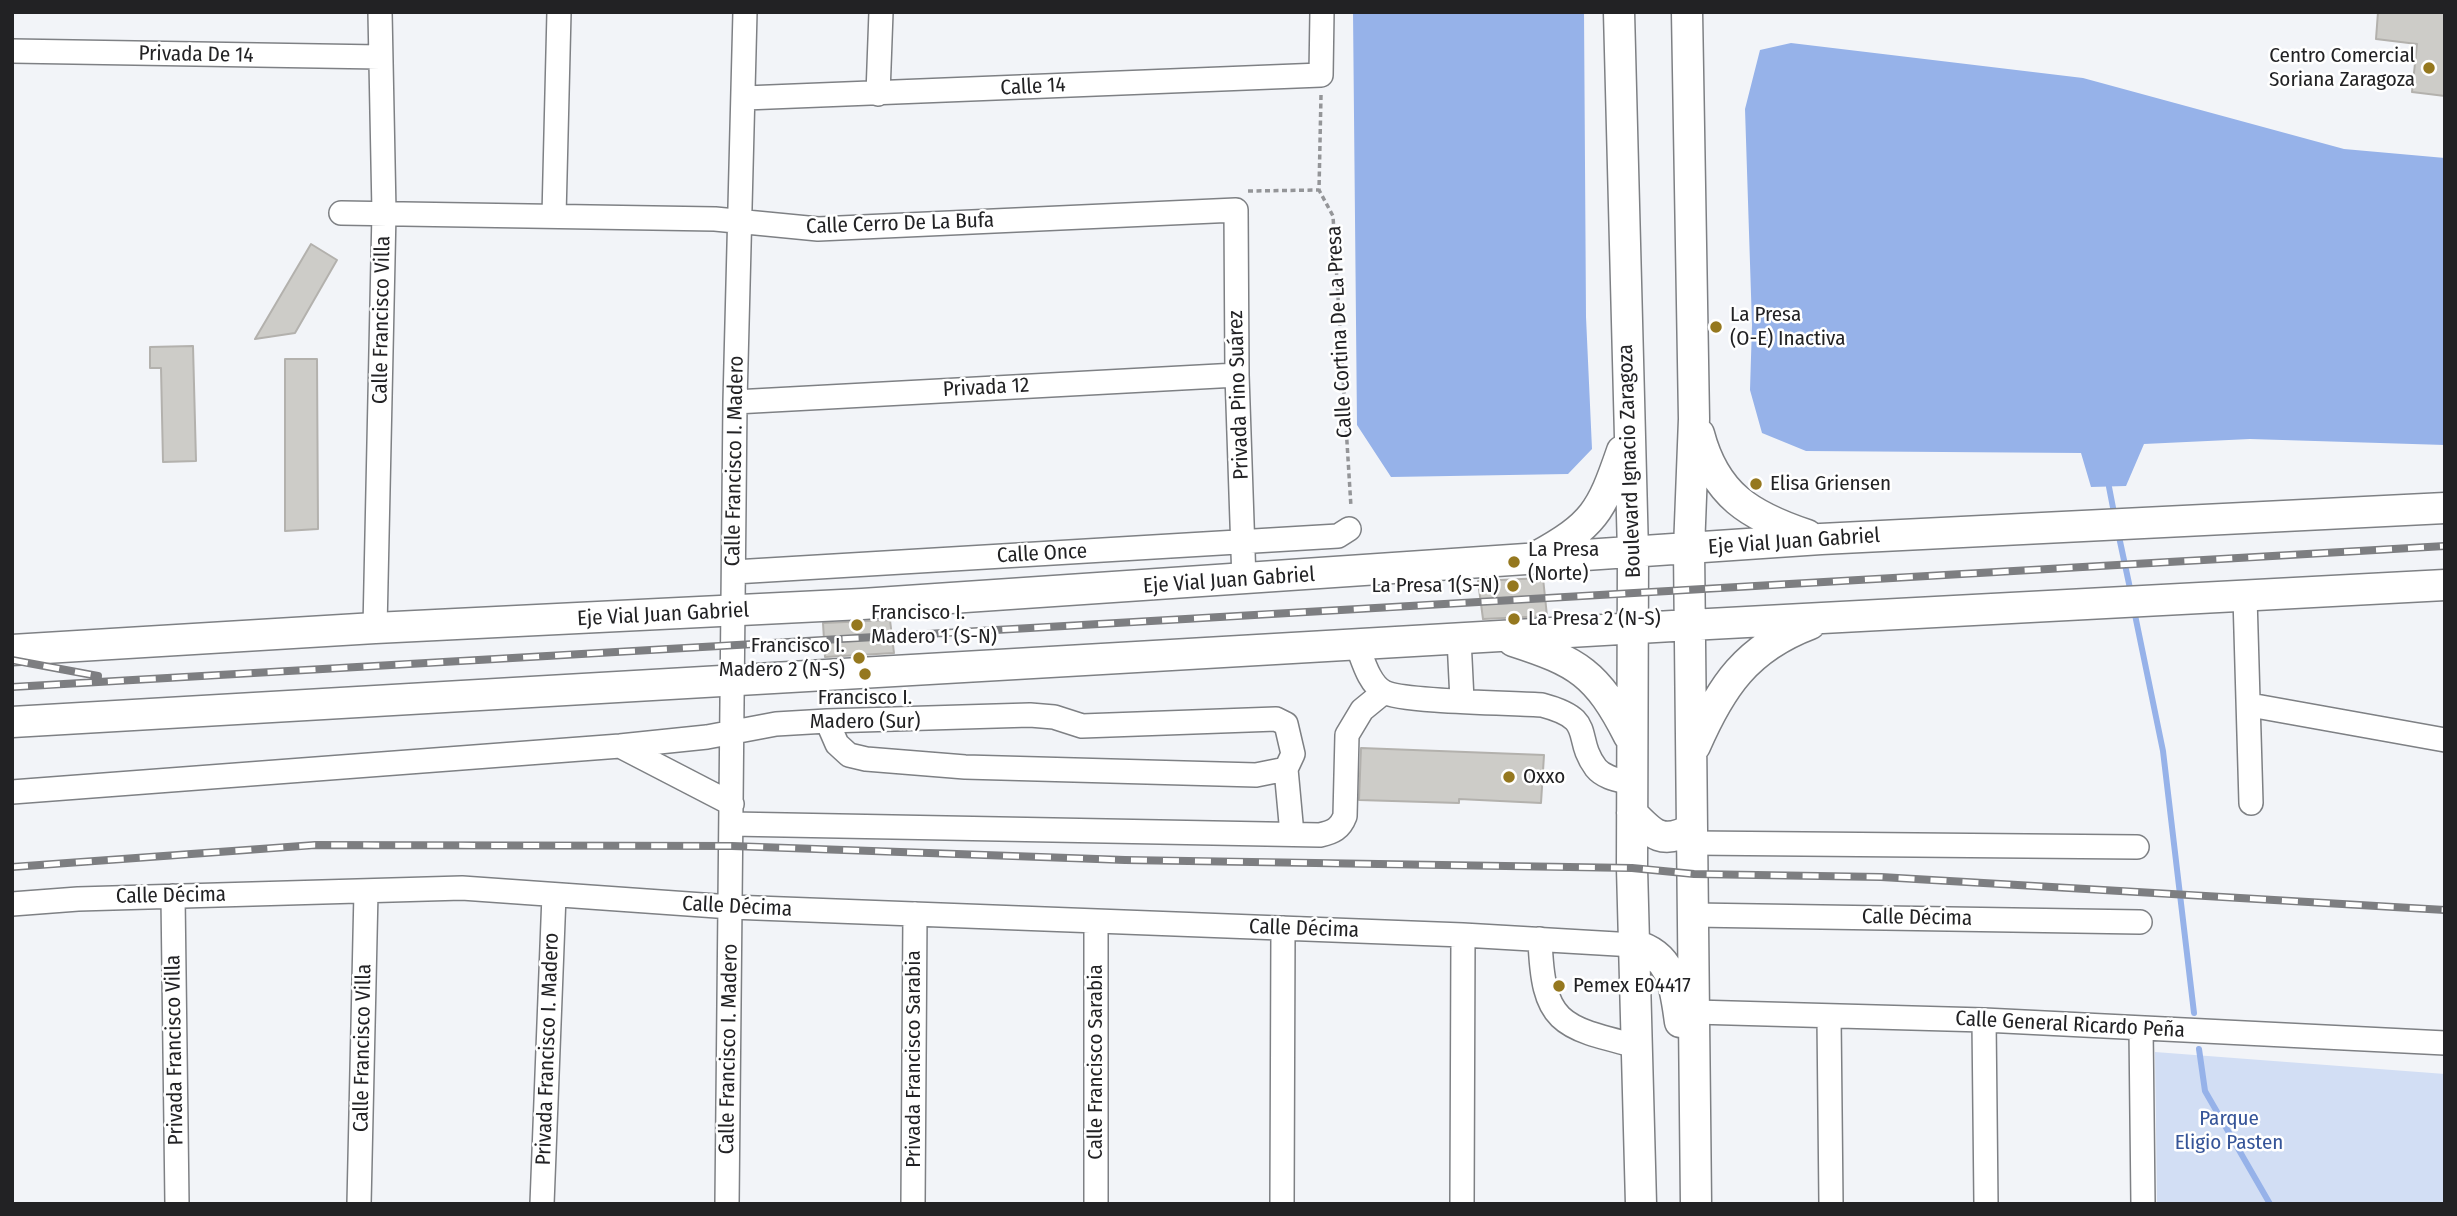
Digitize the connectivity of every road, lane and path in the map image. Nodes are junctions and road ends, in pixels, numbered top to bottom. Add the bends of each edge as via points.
1 (380, 12) edge
2 (559, 12) edge
3 (745, 12) edge
4 (881, 12) edge
5 (1322, 12) edge
6 (1619, 12) edge
7 (1689, 15) edge
8 (12, 51) edge
9 (380, 57) junction
10 (1321, 75) junction
11 (878, 94) junction
12 (745, 98) junction
13 (1319, 190) junction
14 (1236, 210) junction
15 (384, 212) junction
16 (341, 213) dead end
17 (554, 216) junction
18 (740, 219) junction
19 (1237, 375) junction
20 (735, 402) junction
21 (1694, 419) junction
22 (1628, 434) junction
23 (2445, 508) edge
24 (1349, 529) joint
25 (1821, 539) junction
26 (1244, 542) junction
27 (1689, 549) junction
28 (1633, 553) junction
29 (1528, 561) junction
30 (734, 572) junction
31 (1244, 581) junction
32 (2445, 585) edge
33 (2245, 597) junction
34 (733, 612) junction
35 (1826, 618) junction
36 (1690, 625) junction
37 (375, 628) junction
38 (1633, 629) junction
39 (1500, 636) junction
40 (1460, 639) junction
41 (1357, 645) junction
42 (12, 650) edge
43 (734, 682) junction
44 (1384, 692) junction
45 (1462, 700) junction
46 (2250, 705) junction
47 (827, 721) junction
48 (12, 722) edge
49 (1624, 725) junction
50 (1581, 727) junction
51 (733, 733) junction
52 (2445, 740) edge
53 (620, 746) junction
54 (1690, 756) junction
55 (1286, 769) junction
56 (1631, 783) junction
57 (12, 792) edge
58 (2251, 803) dead end
59 (1632, 813) junction
60 (732, 814) junction
61 (1292, 835) junction
62 (1692, 836) junction
63 (2137, 847) dead end
64 (366, 892) junction
65 (554, 895) junction
66 (173, 896) junction
67 (12, 904) edge
68 (731, 908) junction
69 (915, 914) junction
70 (1694, 915) junction
71 (1097, 921) junction
72 (2140, 922) dead end
73 (1283, 928) junction
74 (1463, 935) junction
75 (1540, 939) junction
76 (1634, 945) junction
77 (1695, 1012) junction
78 (1829, 1017) junction
79 (1984, 1020) junction
80 (2141, 1028) junction
81 (2445, 1043) edge
82 (1637, 1046) junction
83 (1695, 1080) junction
84 (177, 1204) edge
85 (359, 1204) edge
86 (542, 1204) edge
87 (727, 1204) edge
88 (913, 1204) edge
89 (1096, 1204) edge
90 (1282, 1204) edge
91 (1462, 1204) edge
92 (1641, 1204) edge
93 (1696, 1204) edge
94 (1831, 1204) edge
95 (1986, 1204) edge
96 (2143, 1204) edge

1 - 9 street, Calle Francisco Villa
2 - 17 street
3 - 12 street, Calle Francisco I. Madero
4 - 11 street
5 - 10 street
6 - 22 main road, Boulevard Ignacio Zaragoza
7 - 21 main road
8 - 9 street, Privada De 14
9 - 15 street, Calle Francisco Villa
10 - 11 street, Calle 14
10 - 13 path, Calle Cortina De La Presa
11 - 12 street, Calle 14
12 - 18 street, Calle Francisco I. Madero
13 - 14 path via 1243,191
13 - 24 path, Calle Cortina De La Presa via 1333,216 1352,519
14 - 18 street, Calle Cerro De La Bufa via 818,229
14 - 19 street, Privada Pino Suárez
15 - 16 street, Calle Cerro De La Bufa
15 - 17 street, Calle Cerro De La Bufa
15 - 37 street, Calle Francisco Villa
17 - 18 street, Calle Cerro De La Bufa
18 - 20 street, Calle Francisco I. Madero
19 - 20 street, Privada 12
19 - 26 street, Privada Pino Suárez
20 - 30 street, Calle Francisco I. Madero
21 - 25 main road via 1705,459 1727,491 1748,510 1775,524
21 - 27 main road
22 - 28 main road, Boulevard Ignacio Zaragoza
22 - 29 main road via 1597,513 1572,536
23 - 25 main road, Eje Vial Juan Gabriel
24 - 26 street, Calle Once via 1338,536
25 - 27 main road, Eje Vial Juan Gabriel
26 - 30 street, Calle Once
26 - 31 street, Privada Pino Suárez
27 - 28 main road, Eje Vial Juan Gabriel
27 - 36 main road
28 - 29 main road, Eje Vial Juan Gabriel
28 - 38 main road, Boulevard Ignacio Zaragoza
29 - 31 main road, Eje Vial Juan Gabriel
30 - 34 street, Calle Francisco I. Madero
31 - 34 main road, Eje Vial Juan Gabriel
32 - 33 main road
33 - 35 main road
33 - 46 street
34 - 37 main road, Eje Vial Juan Gabriel
34 - 43 street, Calle Francisco I. Madero
35 - 36 main road
35 - 54 main road via 1790,632 1742,666 1713,704
36 - 38 main road
36 - 54 main road
37 - 42 main road, Eje Vial Juan Gabriel
38 - 39 main road
38 - 49 main road, Boulevard Ignacio Zaragoza
39 - 40 main road
39 - 49 main road via 1577,666 1594,680
40 - 41 main road
40 - 45 street
41 - 43 main road
41 - 44 street via 1370,677
43 - 48 main road
43 - 51 street, Calle Francisco I. Madero
44 - 45 street
44 - 61 street via 1362,710 1347,735 1341,826 1320,835
45 - 50 street via 1542,705 1561,710
46 - 52 street
46 - 58 street
47 - 51 street
47 - 55 street via 837,744 849,755 866,759 965,767 1256,775
47 - 55 street via 992,715 1054,717 1082,726 1276,719 1286,724 1292,741 1293,754
49 - 50 street
49 - 56 main road, Boulevard Ignacio Zaragoza
50 - 56 street via 1596,769
51 - 53 street
51 - 60 street, Calle Francisco I. Madero
53 - 57 street
53 - 60 street
54 - 62 main road
55 - 61 street
56 - 59 main road, Boulevard Ignacio Zaragoza
59 - 62 main road via 1655,835
59 - 76 main road, Boulevard Ignacio Zaragoza
60 - 61 street
60 - 68 street, Calle Francisco I. Madero
62 - 63 street
62 - 70 main road
64 - 65 street, Calle Décima via 462,888
64 - 66 street, Calle Décima
64 - 85 street, Calle Francisco Villa
65 - 68 street, Calle Décima
65 - 86 street, Privada Francisco I. Madero
66 - 67 street, Calle Décima
66 - 84 street, Privada Francisco Villa
68 - 69 street, Calle Décima
68 - 87 street, Calle Francisco I. Madero
69 - 71 street, Calle Décima
69 - 88 street, Privada Francisco Sarabia
70 - 72 street, Calle Décima
70 - 77 main road
71 - 73 street, Calle Décima
71 - 89 street, Calle Francisco Sarabia
73 - 74 street, Calle Décima
73 - 90 street
74 - 75 street, Calle Décima
74 - 91 street
75 - 76 street, Calle Décima
75 - 82 street via 1542,981 1548,1003 1561,1020 1579,1030
76 - 82 main road, Boulevard Ignacio Zaragoza
76 - 83 main road via 1654,952 1667,966
77 - 78 street, Calle General Ricardo Peña
77 - 83 main road
78 - 79 street, Calle General Ricardo Peña
78 - 94 street
79 - 80 street, Calle General Ricardo Peña
79 - 95 street
80 - 81 street, Calle General Ricardo Peña
80 - 96 street
82 - 92 main road, Boulevard Ignacio Zaragoza
83 - 93 main road

